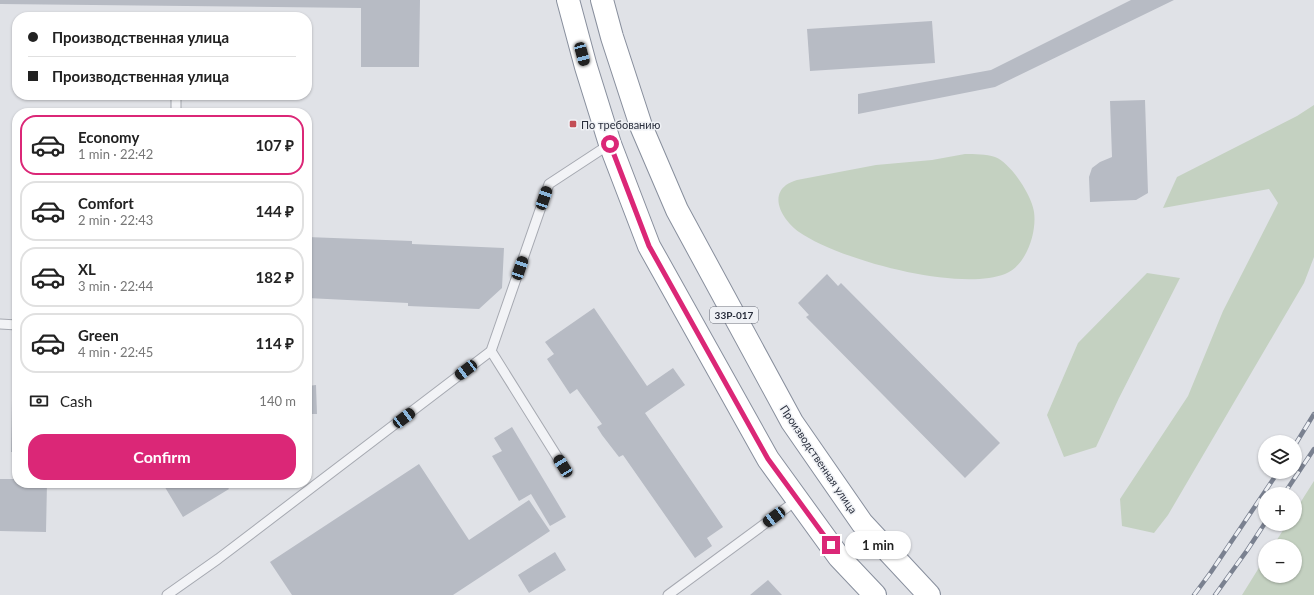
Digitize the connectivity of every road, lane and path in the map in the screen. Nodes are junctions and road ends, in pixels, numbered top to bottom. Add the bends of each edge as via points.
1 (568, 0) edge
2 (602, 0) edge
3 (610, 144) junction
4 (0, 324) edge
5 (12, 325) edge
6 (491, 351) junction
7 (563, 466) dead end
8 (312, 487) edge
9 (311, 488) edge
10 (797, 500) junction
11 (167, 595) edge
12 (668, 595) edge
13 (875, 595) edge
14 (929, 595) edge

1 - 3 highway, 33Р-017
2 - 14 highway, Производственная улица / 33Р-017 via 641,126 677,210 788,415 862,523
3 - 6 lane via 549,184
3 - 10 highway, 33Р-017 via 649,246 768,459
4 - 5 lane
6 - 7 lane
6 - 8 lane
9 - 11 lane
10 - 12 lane
10 - 13 highway, 33Р-017 via 839,557

